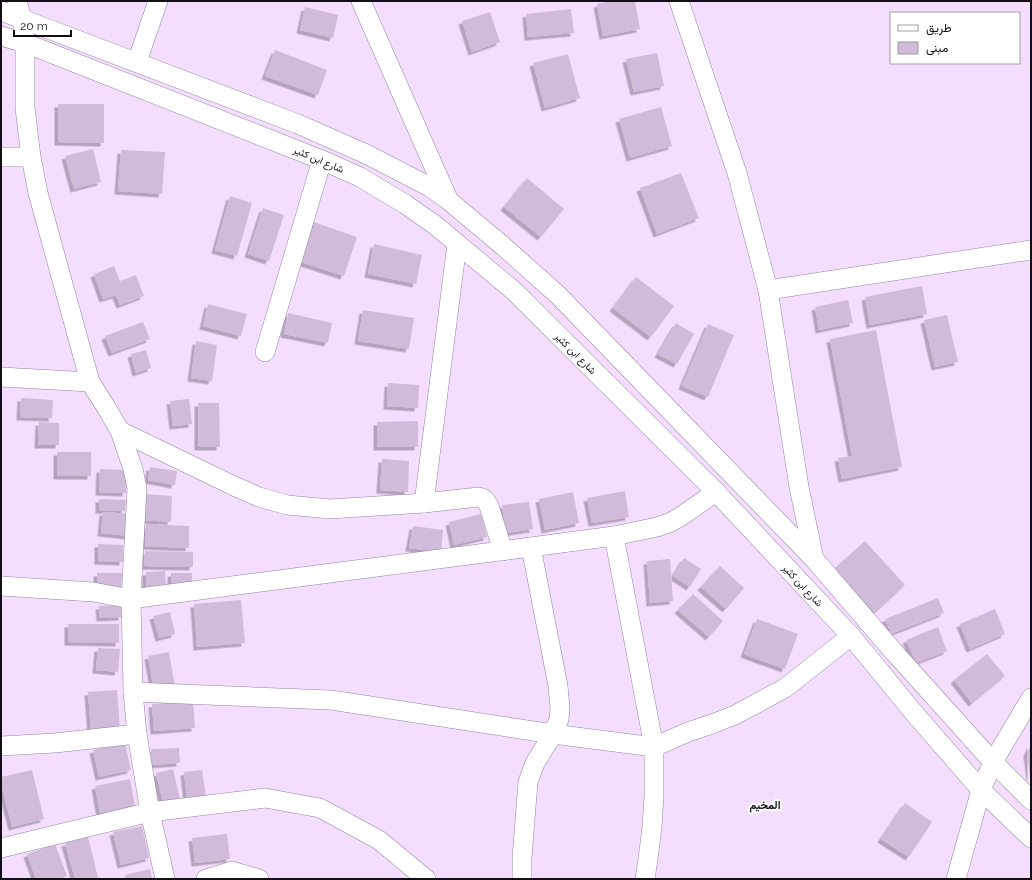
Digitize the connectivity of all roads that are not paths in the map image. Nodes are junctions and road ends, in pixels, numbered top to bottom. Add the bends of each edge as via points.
1 (158, 1) edge
2 (361, 1) edge
3 (679, 1) edge
4 (20, 10) edge
5 (1, 11) edge
6 (1, 36) edge
7 (25, 43) junction
8 (137, 62) junction
9 (1, 157) edge
10 (31, 157) junction
11 (322, 160) junction
12 (448, 200) junction
13 (457, 244) junction
14 (1031, 250) edge
15 (768, 290) junction
16 (265, 352) dead end
17 (1, 377) edge
18 (90, 382) junction
19 (120, 431) junction
20 (716, 492) junction
21 (424, 504) junction
22 (614, 536) junction
23 (531, 548) junction
24 (503, 551) junction
25 (814, 559) junction
26 (1, 586) edge
27 (131, 599) junction
28 (851, 636) junction
29 (133, 692) junction
30 (1031, 698) edge
31 (136, 734) junction
32 (553, 734) junction
33 (1, 746) edge
34 (654, 747) junction
35 (993, 762) junction
36 (981, 790) junction
37 (1031, 800) edge
38 (150, 812) junction
39 (1031, 838) edge
40 (1, 848) edge
41 (165, 879) edge
42 (206, 879) edge
43 (259, 879) edge
44 (426, 879) edge
45 (522, 879) edge
46 (645, 879) edge
47 (956, 879) edge

1 - 8 street
2 - 12 street
3 - 15 street via 737,173
4 - 5 street
4 - 7 street
4 - 8 street
6 - 7 street, شارع ابن كثير
7 - 10 street via 25,108
7 - 11 street, شارع ابن كثير
8 - 12 street via 298,124 366,154 430,187
9 - 10 street
10 - 18 street via 38,193
11 - 13 street, شارع ابن كثير via 360,177 405,204
11 - 16 street
12 - 25 street via 558,295
13 - 20 street, شارع ابن كثير via 514,291
13 - 21 street
14 - 15 street
15 - 25 street via 799,487
17 - 18 street
18 - 19 street
19 - 21 street via 234,486 287,505 330,509
19 - 27 street via 137,488
20 - 22 street via 669,523
20 - 28 street, شارع ابن كثير
21 - 24 street via 479,496 483,498 489,506
22 - 23 street
22 - 34 street
23 - 24 street
23 - 32 street via 558,686 560,714
24 - 27 street
25 - 35 street
26 - 27 street via 93,592
27 - 29 street
28 - 34 street via 785,688 735,715
28 - 36 street, شارع ابن كثير
29 - 31 street
29 - 32 street via 331,700
30 - 35 street
31 - 33 street
31 - 38 street
32 - 34 street
32 - 45 street via 528,782
34 - 46 street via 652,827
35 - 36 street
35 - 37 street
36 - 39 street, شارع ابن كثير
36 - 47 street
38 - 40 street
38 - 41 street
38 - 44 street via 265,798 320,808 379,840
42 - 43 street via 232,871

